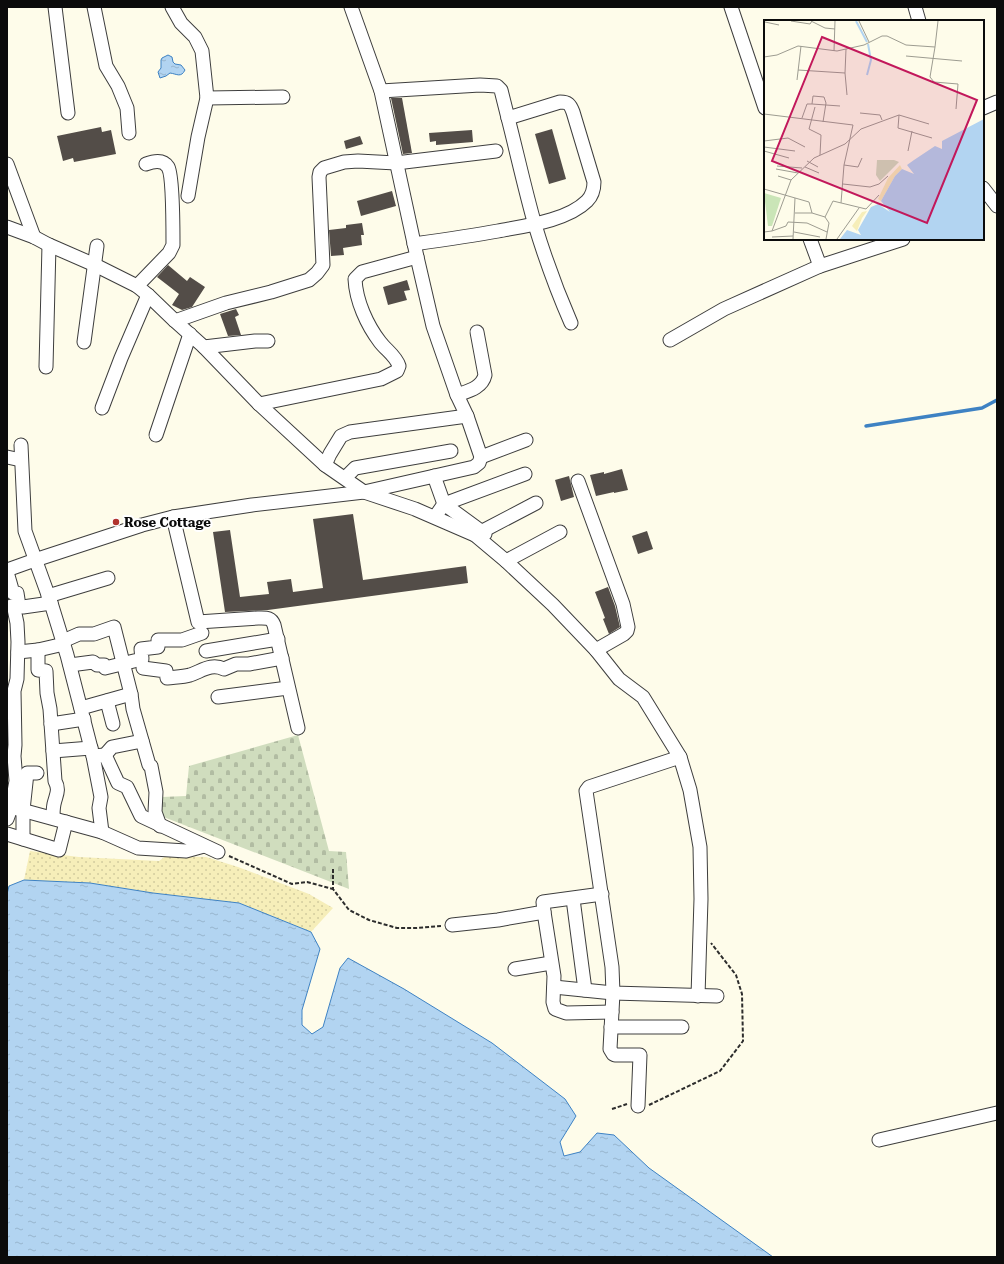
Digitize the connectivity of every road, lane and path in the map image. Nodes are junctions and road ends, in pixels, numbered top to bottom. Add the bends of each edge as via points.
1 (55, 7) edge
2 (94, 7) edge
3 (172, 7) edge
4 (351, 7) edge
5 (731, 7) edge
6 (915, 7) edge
7 (919, 20) edge
8 (381, 91) junction
9 (283, 97) dead end
10 (207, 98) junction
11 (997, 102) edge
12 (764, 105) edge
13 (984, 108) edge
14 (68, 113) dead end
15 (508, 118) junction
16 (129, 133) dead end
17 (496, 151) dead end
18 (396, 163) junction
19 (7, 164) edge
20 (146, 164) dead end
21 (984, 190) edge
22 (188, 196) dead end
23 (991, 204) edge
24 (535, 224) junction
25 (7, 227) edge
26 (34, 237) junction
27 (810, 240) edge
28 (900, 240) edge
29 (49, 245) junction
30 (97, 246) dead end
31 (415, 251) junction
32 (95, 265) junction
33 (820, 266) junction
34 (137, 286) junction
35 (148, 295) junction
36 (175, 321) junction
37 (571, 323) dead end
38 (477, 332) dead end
39 (190, 334) junction
40 (670, 340) dead end
41 (268, 341) dead end
42 (84, 342) dead end
43 (204, 348) junction
44 (46, 367) dead end
45 (457, 395) junction
46 (259, 404) junction
47 (102, 408) dead end
48 (466, 416) junction
49 (156, 435) dead end
50 (526, 440) dead end
51 (22, 445) dead end
52 (451, 451) dead end
53 (7, 457) edge
54 (481, 457) junction
55 (21, 460) junction
56 (325, 465) junction
57 (525, 474) dead end
58 (434, 476) junction
59 (345, 478) junction
60 (578, 481) dead end
61 (364, 492) junction
62 (536, 503) dead end
63 (444, 504) junction
64 (173, 517) junction
65 (435, 517) junction
66 (560, 532) dead end
67 (478, 533) junction
68 (510, 559) junction
69 (35, 560) junction
70 (7, 571) edge
71 (108, 578) dead end
72 (540, 583) dead end
73 (50, 600) junction
74 (13, 606) edge
75 (200, 628) junction
76 (278, 639) junction
77 (63, 643) junction
78 (38, 650) junction
79 (596, 650) junction
80 (206, 651) junction
81 (18, 652) junction
82 (282, 658) junction
83 (124, 664) junction
84 (70, 665) junction
85 (210, 666) junction
86 (143, 668) dead end
87 (288, 688) junction
88 (132, 694) junction
89 (218, 697) dead end
90 (107, 701) junction
91 (82, 713) junction
92 (11, 716) edge
93 (51, 724) junction
94 (113, 724) dead end
95 (298, 728) dead end
96 (142, 742) junction
97 (53, 752) junction
98 (96, 753) junction
99 (680, 757) junction
100 (37, 773) dead end
101 (12, 811) edge
102 (53, 818) junction
103 (66, 822) junction
104 (160, 826) junction
105 (102, 832) junction
106 (7, 834) edge
107 (23, 839) junction
108 (204, 846) junction
109 (218, 852) joint
110 (333, 869) dead end
111 (333, 889) junction
112 (602, 894) junction
113 (573, 899) junction
114 (544, 912) junction
115 (700, 923) junction
116 (452, 924) joint
117 (551, 963) junction
118 (515, 969) dead end
119 (554, 987) junction
120 (585, 990) junction
121 (613, 993) junction
122 (698, 996) junction
123 (717, 996) dead end
124 (612, 1012) junction
125 (611, 1027) junction
126 (682, 1027) dead end
127 (638, 1106) junction
128 (612, 1109) dead end
129 (997, 1113) edge
130 (878, 1140) dead end

1 - 14 street
2 - 16 street via 106,66 127,108
3 - 10 street via 181,24 195,37 202,52
4 - 8 street
5 - 12 street
6 - 7 street
8 - 15 street via 497,86
8 - 18 street
9 - 10 street
10 - 22 street
11 - 13 street
15 - 24 street
15 - 24 street via 566,102 570,105 592,173 593,192 587,201 574,210
17 - 18 street
18 - 31 street
18 - 36 street via 344,162 324,168 320,172 323,265 309,280 226,303
19 - 26 street
20 - 34 street via 154,161 163,162 169,168 173,245 163,260
21 - 23 street
24 - 31 street via 469,236
24 - 37 street
25 - 26 street
26 - 29 street
27 - 33 street
28 - 33 street
29 - 32 street
29 - 44 street
30 - 32 street
31 - 45 street via 433,326
31 - 46 street via 362,272 354,280 358,299 368,323 380,342 398,361 397,371 381,379
32 - 34 street
32 - 42 street
33 - 40 street via 724,309
34 - 35 street
35 - 36 street
35 - 47 street
36 - 39 street
38 - 45 street via 484,379 475,388
39 - 43 street
39 - 49 street
41 - 43 street
43 - 46 street
45 - 48 street
46 - 56 street
48 - 54 street
48 - 56 street via 350,432 341,436
50 - 54 street
51 - 55 street
52 - 59 street via 355,468
53 - 55 street
54 - 58 street via 474,467
55 - 69 street via 25,530
56 - 59 street
57 - 63 street
58 - 61 street
58 - 63 street
59 - 61 street
60 - 79 street via 623,604 628,627 624,634
61 - 64 street
61 - 65 street
62 - 67 street
63 - 65 street
63 - 67 street
64 - 69 street
64 - 75 street
65 - 67 street
66 - 68 street
67 - 68 street
68 - 72 street
68 - 79 street
69 - 70 street
69 - 73 street
70 - 74 street via 13,593 17,593
71 - 73 street
73 - 74 street via 22,607
73 - 77 street
74 - 81 street via 17,623
75 - 76 street via 268,618 272,620
75 - 80 street
75 - 83 street via 182,640 158,640 158,647 141,649 142,659
76 - 80 street
76 - 82 street
77 - 78 street
77 - 83 street via 79,634 94,634 114,627
77 - 84 street
78 - 81 street
78 - 93 street via 38,670 46,671
79 - 99 street via 619,679 643,697
80 - 85 street
81 - 92 street
82 - 85 street via 236,664 224,669
82 - 87 street
83 - 84 street via 105,668 104,665 97,666 93,662
83 - 88 street
84 - 91 street
85 - 86 street via 188,675 167,678 166,671
87 - 89 street
87 - 95 street
88 - 90 street
88 - 96 street via 133,709
90 - 91 street
90 - 94 street
91 - 93 street
91 - 98 street
92 - 101 street via 16,781
93 - 97 street
96 - 98 street via 112,747
96 - 104 street via 151,766 156,792 155,812
97 - 98 street
97 - 102 street via 57,785
98 - 104 street via 118,783 127,787 141,816
98 - 105 street
99 - 112 street via 587,788
99 - 115 street via 690,790 700,847
100 - 101 street via 27,773
101 - 102 street
101 - 107 street
102 - 103 street
103 - 105 street
103 - 107 street via 59,850
104 - 108 street
105 - 108 street via 138,848 186,851
106 - 107 street
108 - 109 street
109 - 111 path via 292,884 307,882
110 - 111 path
111 - 116 path via 348,910 369,920 397,928
112 - 113 street
112 - 121 street
113 - 114 street via 543,902
113 - 120 street
114 - 116 street
114 - 117 street
115 - 122 street
115 - 127 path via 707,938 736,975 742,994 743,1041 720,1071 647,1106
117 - 118 street
117 - 119 street
119 - 120 street
119 - 124 street via 555,1010
120 - 121 street
121 - 122 street
121 - 124 street
122 - 123 street
124 - 125 street
125 - 126 street
125 - 127 street via 610,1049 613,1054 640,1055
127 - 128 path via 626,1104
129 - 130 street

